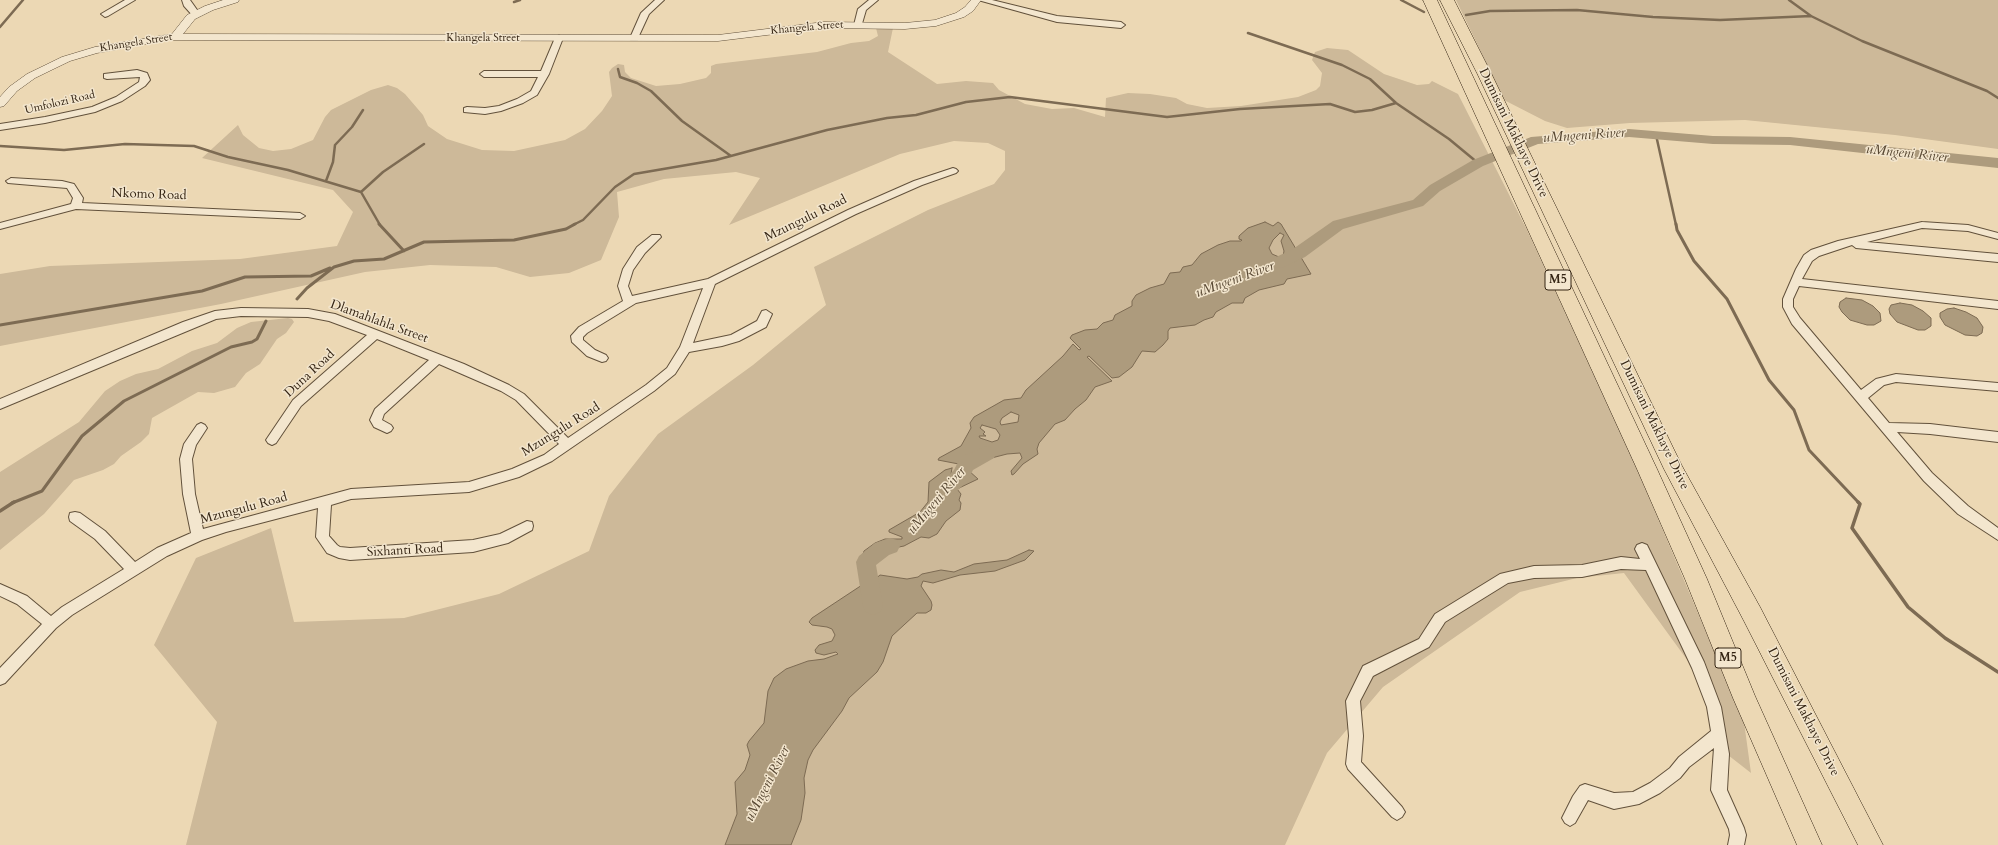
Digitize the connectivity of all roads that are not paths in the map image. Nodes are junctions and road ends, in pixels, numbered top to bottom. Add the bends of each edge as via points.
1 (136, 0) edge
2 (186, 0) edge
3 (234, 0) edge
4 (660, 0) edge
5 (874, 0) edge
6 (976, 0) edge
7 (982, 0) edge
8 (1430, 0) edge
9 (1447, 0) edge
10 (105, 14) dead end
11 (196, 14) junction
12 (858, 25) junction
13 (1121, 25) dead end
14 (175, 37) junction
15 (559, 38) junction
16 (634, 38) junction
17 (484, 74) dead end
18 (545, 74) junction
19 (107, 76) dead end
20 (5, 93) edge
21 (0, 104) edge
22 (467, 110) dead end
23 (0, 127) edge
24 (953, 171) dead end
25 (11, 181) dead end
26 (76, 206) junction
27 (300, 216) dead end
28 (0, 226) edge
29 (1998, 236) edge
30 (656, 237) dead end
31 (1847, 243) junction
32 (1998, 258) edge
33 (712, 282) junction
34 (1795, 282) junction
35 (629, 302) junction
36 (1998, 304) edge
37 (766, 314) dead end
38 (375, 335) junction
39 (684, 348) junction
40 (602, 358) dead end
41 (437, 359) junction
42 (1998, 387) edge
43 (1860, 398) junction
44 (0, 404) edge
45 (1884, 427) junction
46 (201, 428) dead end
47 (387, 428) dead end
48 (1998, 437) edge
49 (272, 440) dead end
50 (568, 445) junction
51 (324, 502) junction
52 (75, 517) dead end
53 (527, 526) dead end
54 (1998, 535) edge
55 (198, 536) junction
56 (1642, 549) dead end
57 (1649, 565) junction
58 (133, 569) junction
59 (0, 590) edge
60 (51, 624) junction
61 (0, 678) edge
62 (1719, 734) junction
63 (1397, 812) dead end
64 (1570, 818) dead end
65 (1736, 845) edge
66 (1810, 845) edge
67 (1871, 845) edge

1 - 10 street
2 - 11 street
3 - 11 street
4 - 16 street via 645,13
5 - 12 street via 862,10
6 - 12 street, Khangela Street via 960,15 936,23 905,26
7 - 13 street via 1057,19
8 - 66 main road, Dumisani Makhaye Drive / M5 via 1647,469 1696,579 1744,698
9 - 67 main road, Dumisani Makhaye Drive / M5 via 1674,469
11 - 14 street via 186,21
12 - 16 street, Khangela Street via 811,26 718,38
14 - 15 street, Khangela Street
14 - 20 street, Khangela Street via 76,55 41,70
15 - 16 street, Khangela Street
15 - 18 street
17 - 18 street
18 - 22 street via 534,93 520,101 492,110
19 - 23 street, Umfolozi Road via 137,73 144,75 145,80 119,99 95,109
20 - 21 street, Khangela Street
24 - 33 street, Mzungulu Road via 918,183 852,212
25 - 26 street via 70,186 78,198
26 - 27 street, Nkomo Road
26 - 28 street, Nkomo Road
29 - 31 street via 1982,230 1933,225
30 - 35 street via 628,269 623,286
31 - 32 street
31 - 34 street via 1825,249 1808,258
33 - 35 street
33 - 39 street, Mzungulu Road
34 - 36 street
34 - 43 street via 1788,298 1788,307 1796,321
35 - 40 street via 577,336 583,347
37 - 39 street via 762,324 735,338
38 - 41 street, Dlamahlahla Street
38 - 44 street, Dlamahlahla Street via 320,314 292,312 214,315
38 - 49 street, Duna Road via 297,403
39 - 50 street, Mzungulu Road via 671,371 661,380
41 - 47 street via 379,412 376,420 378,424
41 - 50 street, Dlamahlahla Street via 483,376 520,397
42 - 43 street via 1896,378 1880,382
43 - 45 street
45 - 48 street via 1930,428
45 - 54 street via 1928,478 1964,510
46 - 55 street via 190,444 186,459 189,494
50 - 51 street, Mzungulu Road via 522,470 468,487 365,493
51 - 53 street, Sixhanti Road via 322,537 332,549 344,553 473,546 503,539
51 - 55 street, Mzungulu Road
52 - 58 street via 100,535
55 - 58 street, Mzungulu Road via 162,552
56 - 57 street
57 - 62 street via 1699,667 1714,707
57 - 63 street via 1621,563 1582,571 1534,572 1506,578 1440,618 1424,643 1368,671 1353,701 1356,736 1353,764
58 - 60 street, Mzungulu Road via 79,602
59 - 60 street via 22,600
60 - 61 street, Mzungulu Road
62 - 64 street via 1684,762 1675,773 1634,799 1614,801 1585,791
62 - 65 street via 1722,754 1719,790 1736,828

